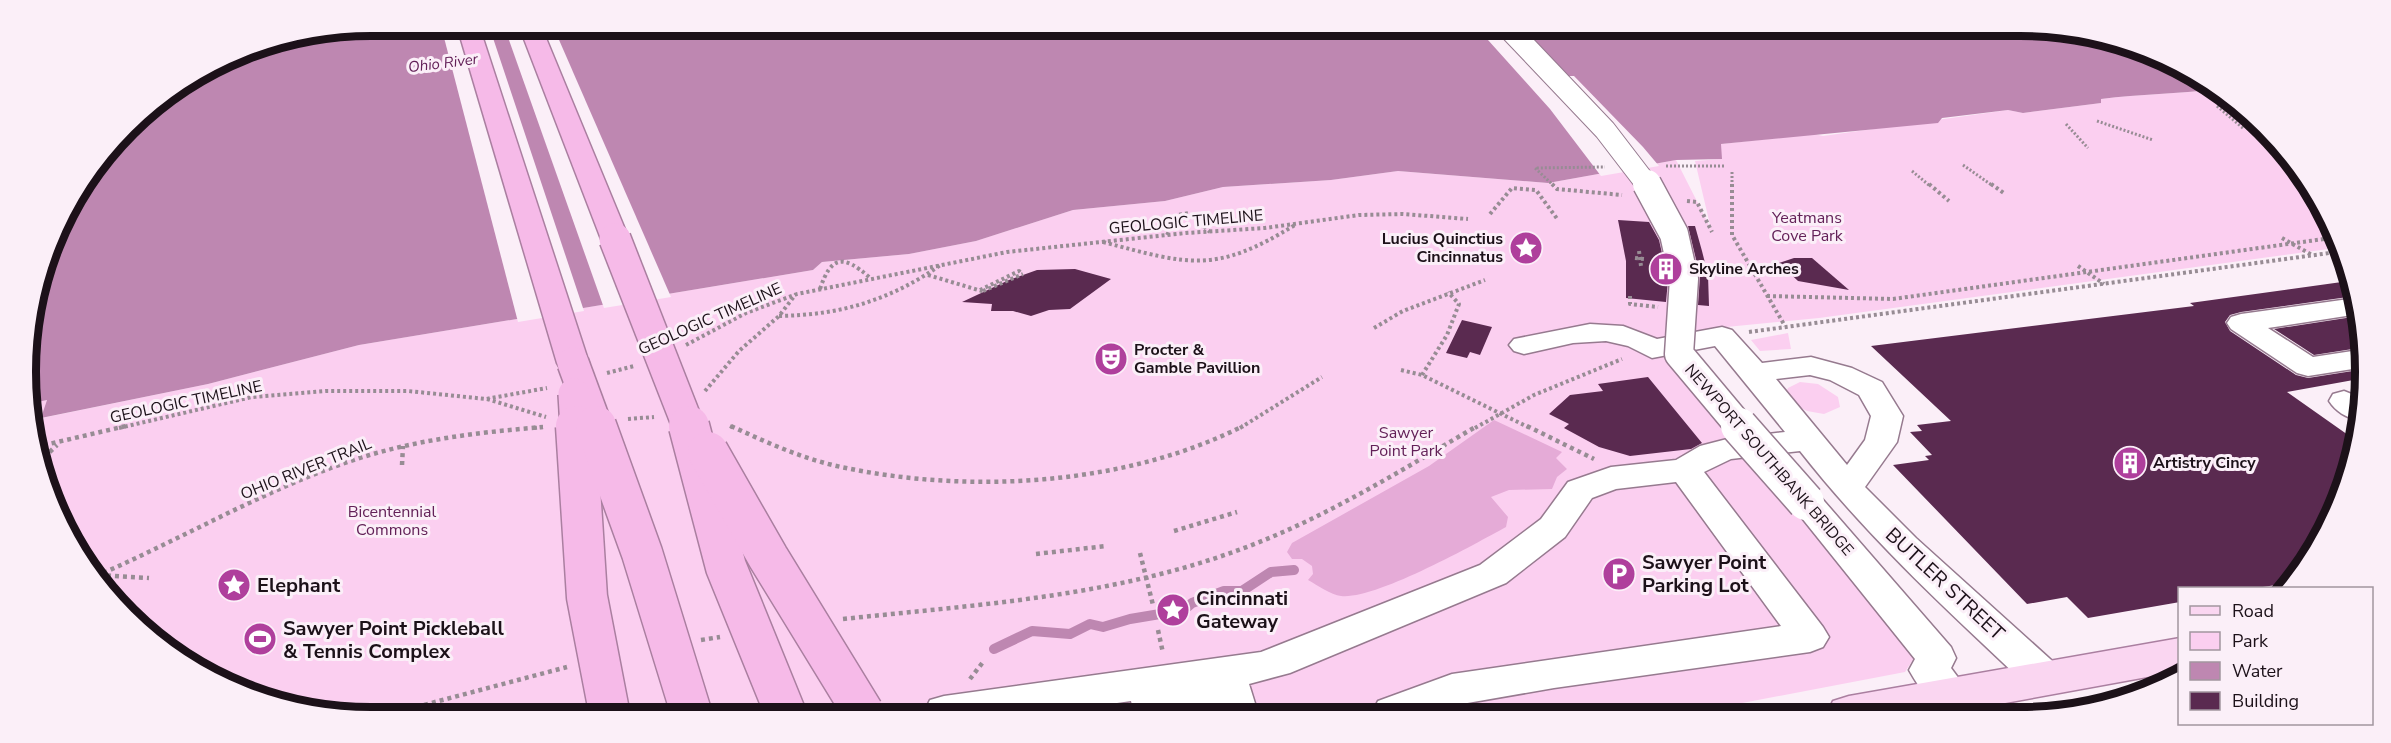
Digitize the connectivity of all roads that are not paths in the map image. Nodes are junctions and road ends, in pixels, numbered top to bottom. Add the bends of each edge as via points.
1 (471, 36) edge
2 (534, 36) edge
3 (1516, 36) edge
4 (2349, 307) edge
5 (1524, 345) dead end
6 (2354, 360) edge
7 (1755, 373) junction
8 (574, 375) junction
9 (2353, 399) edge
10 (2353, 406) edge
11 (695, 407) junction
12 (1809, 440) junction
13 (1685, 470) junction
14 (1847, 488) junction
15 (2178, 654) edge
16 (2045, 678) junction
17 (1180, 688) edge
18 (1951, 695) junction
19 (608, 707) edge
20 (689, 707) edge
21 (782, 707) edge
22 (860, 707) edge
23 (993, 707) edge
24 (1224, 707) edge
25 (1408, 707) edge
26 (1887, 707) edge

1 - 8 highway
2 - 11 highway, bridge
3 - 18 street, NEWPORT SOUTHBANK BRIDGE, bridge via 1605,130 1644,178 1674,234 1684,279 1679,354 1937,658 1929,670
4 - 6 street via 2241,323 2308,367
5 - 7 street, BUTLER STREET via 1591,333 1639,339 1652,350 1722,336
7 - 12 street, BUTLER STREET
7 - 14 street via 1811,366 1841,374 1871,389 1887,416 1881,442
8 - 19 highway, bridge via 587,597
8 - 20 highway, bridge via 642,553
9 - 10 street via 2344,400
11 - 21 highway, bridge via 726,567
11 - 22 highway, bridge via 768,557
12 - 13 street via 1715,451
12 - 14 street, BUTLER STREET
13 - 17 street via 1611,478 1580,490 1553,528 1493,574 1276,662
13 - 25 street via 1810,637 1452,690
14 - 16 street, BUTLER STREET via 1903,547
15 - 16 main road
16 - 18 main road
17 - 23 street
17 - 24 street
18 - 26 main road

